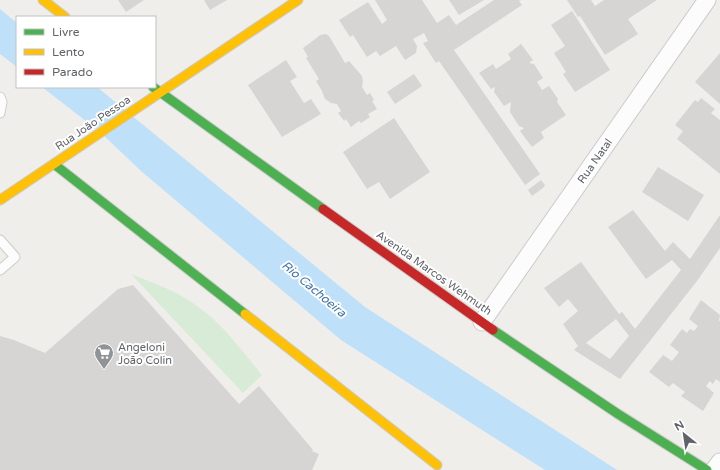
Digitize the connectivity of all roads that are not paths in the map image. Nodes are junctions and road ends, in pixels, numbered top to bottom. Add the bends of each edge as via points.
1 (43, 0) edge
2 (298, 0) edge
3 (707, 0) edge
4 (64, 16) edge
5 (156, 90) edge
6 (0, 97) edge
7 (0, 113) edge
8 (54, 164) junction
9 (0, 200) edge
10 (0, 240) edge
11 (0, 270) edge
12 (482, 322) junction
13 (720, 462) edge
14 (437, 464) dead end
15 (706, 470) edge
16 (714, 470) edge

1 - 4 street
2 - 5 street, Rua João Pessoa
3 - 12 street, Rua Natal
5 - 8 street, Rua João Pessoa via 134,110
5 - 12 street, Avenida Marcos Wehmuth
6 - 7 lane
8 - 9 street, Rua João Pessoa
8 - 14 street
10 - 11 lane via 15,257
12 - 15 street, Avenida Marcos Wehmuth
13 - 16 street

